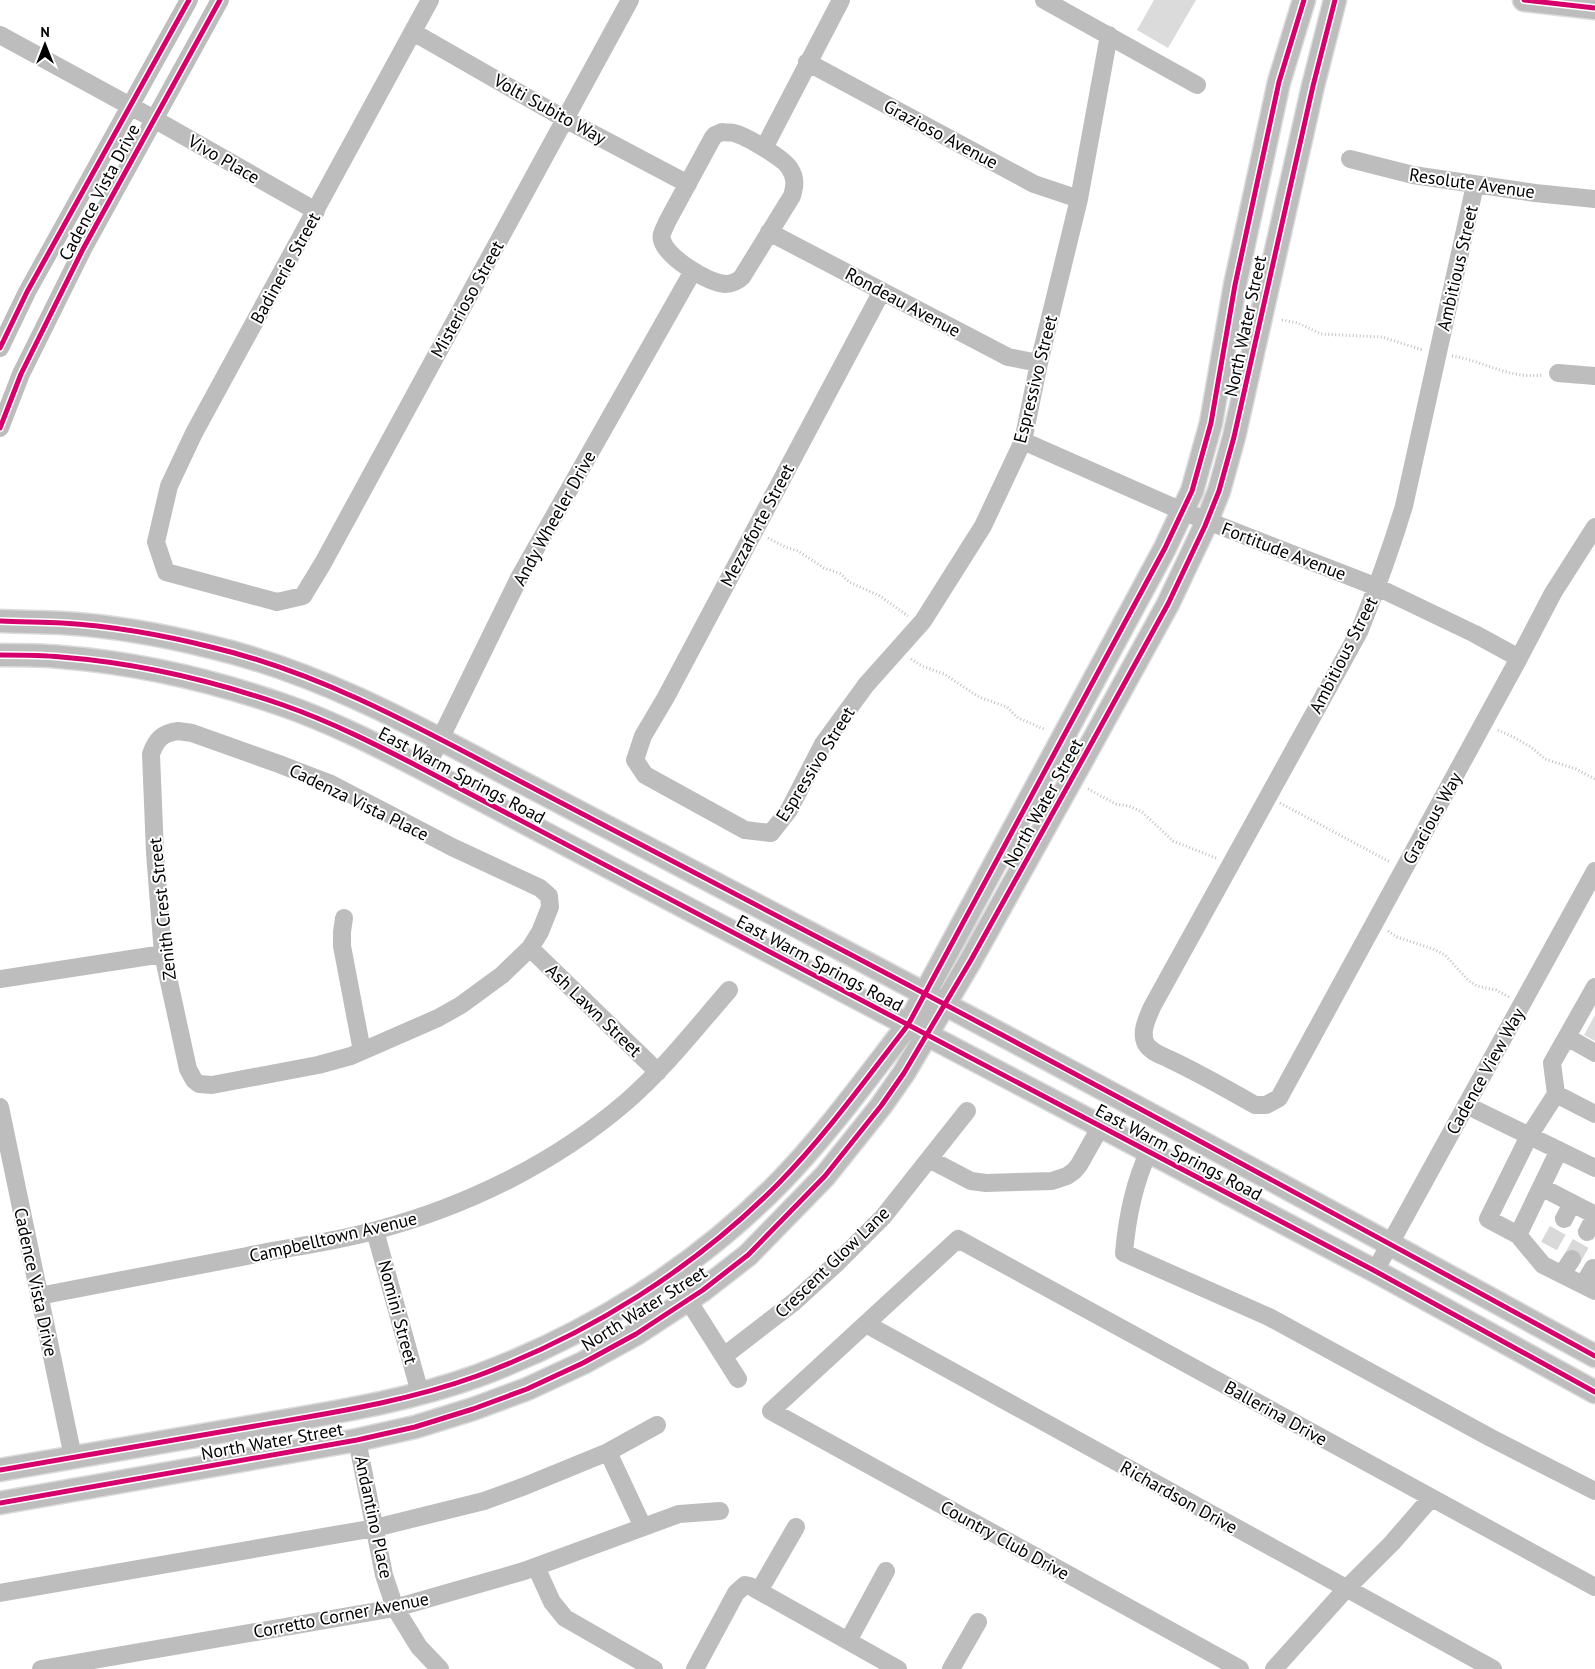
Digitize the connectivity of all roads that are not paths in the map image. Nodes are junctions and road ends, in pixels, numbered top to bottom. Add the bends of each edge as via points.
1 (189, 0) edge
2 (220, 0) edge
3 (430, 0) edge
4 (630, 0) edge
5 (841, 0) edge
6 (1044, 0) edge
7 (1304, 0) edge
8 (1335, 0) edge
9 (1524, 0) edge
10 (1595, 8) edge
11 (413, 32) junction
12 (0, 35) edge
13 (1109, 35) junction
14 (807, 62) junction
15 (1197, 85) dead end
16 (131, 106) junction
17 (154, 119) junction
18 (565, 120) junction
19 (764, 148) junction
20 (1350, 160) dead end
21 (688, 184) junction
22 (1475, 185) junction
23 (1595, 198) edge
24 (1079, 199) junction
25 (316, 211) junction
26 (769, 232) junction
27 (693, 271) junction
28 (882, 291) junction
29 (0, 348) edge
30 (1039, 363) junction
31 (1558, 373) road end
32 (1595, 376) edge
33 (0, 428) edge
34 (1023, 441) junction
35 (1182, 511) junction
36 (1207, 520) junction
37 (1595, 527) edge
38 (156, 542) joint
39 (1377, 587) junction
40 (0, 621) edge
41 (112, 628) junction
42 (0, 635) edge
43 (0, 655) edge
44 (1519, 658) junction
45 (161, 736) joint
46 (439, 739) junction
47 (425, 770) junction
48 (771, 833) joint
49 (1595, 871) edge
50 (344, 918) dead end
51 (530, 948) junction
52 (163, 954) junction
53 (0, 979) edge
54 (1595, 987) edge
55 (729, 990) dead end
56 (924, 994) junction
57 (945, 1005) junction
58 (917, 1030) junction
59 (1567, 1037) junction
60 (362, 1051) junction
61 (1595, 1053) edge
62 (658, 1072) junction
63 (1556, 1094) junction
64 (1266, 1105) joint
65 (1466, 1105) junction
66 (0, 1107) edge
67 (967, 1111) dead end
68 (1595, 1114) edge
69 (1101, 1126) junction
70 (1529, 1136) junction
71 (1558, 1150) junction
72 (1149, 1151) junction
73 (929, 1159) junction
74 (1595, 1168) edge
75 (1541, 1188) junction
76 (1592, 1221) edge
77 (375, 1231) junction
78 (1518, 1235) junction
79 (1390, 1244) junction
80 (1572, 1259) tunnel mouth
81 (1593, 1268) dead end
82 (1375, 1271) junction
83 (1562, 1274) junction
84 (1589, 1288) edge
85 (39, 1296) junction
86 (688, 1300) junction
87 (866, 1324) junction
88 (724, 1356) junction
89 (1595, 1356) edge
90 (738, 1378) dead end
91 (1595, 1392) edge
92 (420, 1393) junction
93 (657, 1425) dead end
94 (357, 1440) junction
95 (608, 1452) junction
96 (73, 1457) junction
97 (0, 1470) edge
98 (0, 1490) edge
99 (1595, 1491) edge
100 (1431, 1498) junction
101 (0, 1502) edge
102 (720, 1511) dead end
103 (643, 1527) junction
104 (796, 1527) dead end
105 (375, 1528) junction
106 (536, 1567) junction
107 (886, 1571) dead end
108 (1595, 1587) edge
109 (1346, 1589) junction
110 (759, 1591) junction
111 (0, 1593) edge
112 (395, 1608) junction
113 (978, 1622) dead end
114 (848, 1641) junction
115 (139, 1661) edge
116 (41, 1669) edge
117 (440, 1669) edge
118 (654, 1669) edge
119 (695, 1669) edge
120 (898, 1669) edge
121 (951, 1669) edge
122 (1240, 1669) edge
123 (1274, 1669) edge
124 (1493, 1669) edge

1 - 16 street, Cadence Vista Drive
2 - 17 street, Cadence Vista Drive
3 - 11 street, Badinerie Street
4 - 18 street, Misterioso Street
5 - 14 street
6 - 13 street
7 - 35 main road, North Water Street via 1279,82 1211,423 1200,467
8 - 36 main road, North Water Street via 1234,437
9 - 10 main road
11 - 18 street, Volti Subito Way
11 - 25 street, Badinerie Street
12 - 16 street, Vivo Place
13 - 15 street
13 - 24 street, Espressivo Street
14 - 19 street
14 - 24 street, Grazioso Avenue via 1034,184
16 - 17 street, Vivo Place
16 - 29 street, Cadence Vista Drive via 27,292
17 - 25 street, Vivo Place
17 - 33 street, Cadence Vista Drive via 79,257 21,374
18 - 21 street, Volti Subito Way
18 - 38 street, Misterioso Street via 303,596 277,602 166,572
19 - 21 street via 734,133 715,135
19 - 26 street via 789,167 795,186
20 - 22 street, Resolute Avenue via 1413,176
21 - 27 street via 662,233 662,241 679,261
22 - 23 street, Resolute Avenue
22 - 39 street, Ambitious Street via 1404,506
24 - 30 street, Espressivo Street
25 - 38 street, Badinerie Street via 168,486
26 - 27 street via 747,270 736,282 714,282
26 - 28 street, Rondeau Avenue
27 - 46 street, Andy Wheeler Drive via 520,578
28 - 30 street, Rondeau Avenue via 1008,357
28 - 48 street, Mezzaforte Street via 643,736 635,760 645,775 745,830
30 - 34 street, Espressivo Street
31 - 32 street
34 - 35 street, Fortitude Avenue
34 - 48 street, Espressivo Street via 983,526 923,621 866,685 823,744 789,810
35 - 36 street, Fortitude Avenue
35 - 56 main road, North Water Street
36 - 39 street, Fortitude Avenue
36 - 57 main road, North Water Street via 1168,604
37 - 44 street, Gracious Way via 1553,593
39 - 44 street, Fortitude Avenue
39 - 64 street, Ambitious Street via 1359,632 1146,1021 1143,1035 1147,1046 1157,1054 1199,1073 1255,1105
40 - 41 main road, East Warm Springs Road
41 - 42 main road
41 - 46 main road, East Warm Springs Road via 214,647 291,671 348,694
43 - 47 main road, East Warm Springs Road via 108,662 222,685 336,726
44 - 64 street, Gracious Way via 1279,1098
45 - 51 street, Cadenza Vista Place via 178,731 192,733 319,779 540,888 549,896 550,907
45 - 52 street, Zenith Crest Street via 154,745 150,761
46 - 47 street, Andy Wheeler Drive
46 - 56 main road, East Warm Springs Road
47 - 58 main road, East Warm Springs Road
49 - 65 street, Cadence View Way
50 - 60 street via 342,946
51 - 60 street via 502,975 451,1011
51 - 62 street, Ash Lawn Street
52 - 53 street
52 - 60 street, Zenith Crest Street via 188,1069 194,1080 206,1085 222,1084 318,1066
54 - 59 street
55 - 62 street, Campbelltown Avenue
56 - 57 main road, East Warm Springs Road
56 - 58 main road, North Water Street
57 - 58 main road, North Water Street
57 - 79 main road, East Warm Springs Road
58 - 69 main road, East Warm Springs Road
58 - 86 main road, North Water Street via 904,1073 825,1176 748,1255
58 - 92 main road, North Water Street via 784,1178 689,1260 646,1290 562,1339 474,1377
59 - 61 street
59 - 63 street via 1552,1063
62 - 77 street, Campbelltown Avenue via 626,1102 546,1159 462,1202
63 - 68 street
63 - 70 street
65 - 70 street
65 - 79 street, Cadence View Way
66 - 85 street, Cadence Vista Drive
67 - 73 street, Crescent Glow Lane
69 - 72 main road, East Warm Springs Road
69 - 73 street via 1079,1165 1067,1176 1052,1181 971,1181
70 - 71 street
70 - 78 street via 1488,1219
71 - 74 street
71 - 75 street
72 - 82 main road, East Warm Springs Road
72 - 99 street via 1132,1198 1124,1253 1269,1317
73 - 88 street, Crescent Glow Lane via 883,1216 837,1263 794,1302
75 - 76 street via 1568,1211
75 - 78 street
77 - 85 street, Campbelltown Avenue
77 - 92 street, Nomini Street
78 - 83 street via 1544,1253 1543,1264
79 - 82 street, Cadence View Way
79 - 89 main road, East Warm Springs Road
80 - 83 street
81 - 84 street
82 - 91 main road, East Warm Springs Road
83 - 84 street
85 - 96 street, Cadence Vista Drive
86 - 88 street
86 - 94 main road, North Water Street via 583,1363 527,1389 473,1410
87 - 100 street, Ballerina Drive via 958,1239
87 - 109 street, Richardson Drive
87 - 122 street, Country Club Drive via 771,1411
88 - 90 street
92 - 96 main road, North Water Street via 339,1411
93 - 95 street
94 - 101 main road, North Water Street
94 - 105 street, Andantino Place
95 - 103 street
95 - 105 street via 484,1501
96 - 97 main road, North Water Street
96 - 98 main road via 61,1470 44,1480
100 - 108 street, Ballerina Drive
100 - 109 street via 1392,1544
102 - 103 street, Corretto Corner Avenue via 679,1514
103 - 106 street, Corretto Corner Avenue
104 - 110 street
105 - 111 street
105 - 112 street, Andantino Place via 384,1575
106 - 112 street, Corretto Corner Avenue
106 - 118 street via 552,1602 565,1618
107 - 114 street
109 - 123 street
109 - 124 street, Richardson Drive
110 - 114 street
110 - 119 street via 745,1585 736,1593
112 - 115 street, Corretto Corner Avenue
112 - 117 street, Andantino Place via 419,1647
113 - 121 street
114 - 120 street
115 - 116 street, Corretto Corner Avenue

